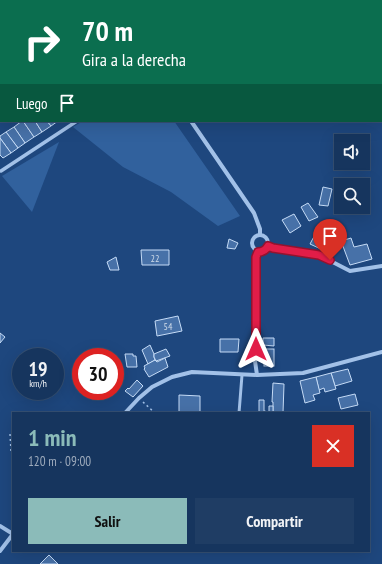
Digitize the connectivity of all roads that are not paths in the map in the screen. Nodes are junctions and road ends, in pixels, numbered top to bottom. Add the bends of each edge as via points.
1 (75, 122) edge
2 (192, 122) edge
3 (1, 171) edge
4 (260, 235) junction
5 (268, 246) junction
6 (258, 252) junction
7 (382, 266) edge
8 (382, 352) edge
9 (242, 375) junction
10 (256, 375) junction
11 (127, 412) edge
12 (239, 412) edge
13 (0, 526) edge
14 (12, 533) edge
15 (12, 535) edge
16 (0, 551) edge

1 - 3 street
2 - 4 street via 254,213
4 - 5 street via 267,238
4 - 6 street via 252,241 254,249
5 - 6 street
5 - 7 street via 319,255 350,272
6 - 10 street
8 - 10 street via 303,373
9 - 10 street
9 - 11 street via 192,372 172,378 152,387
9 - 12 lane
13 - 14 street
15 - 16 street

